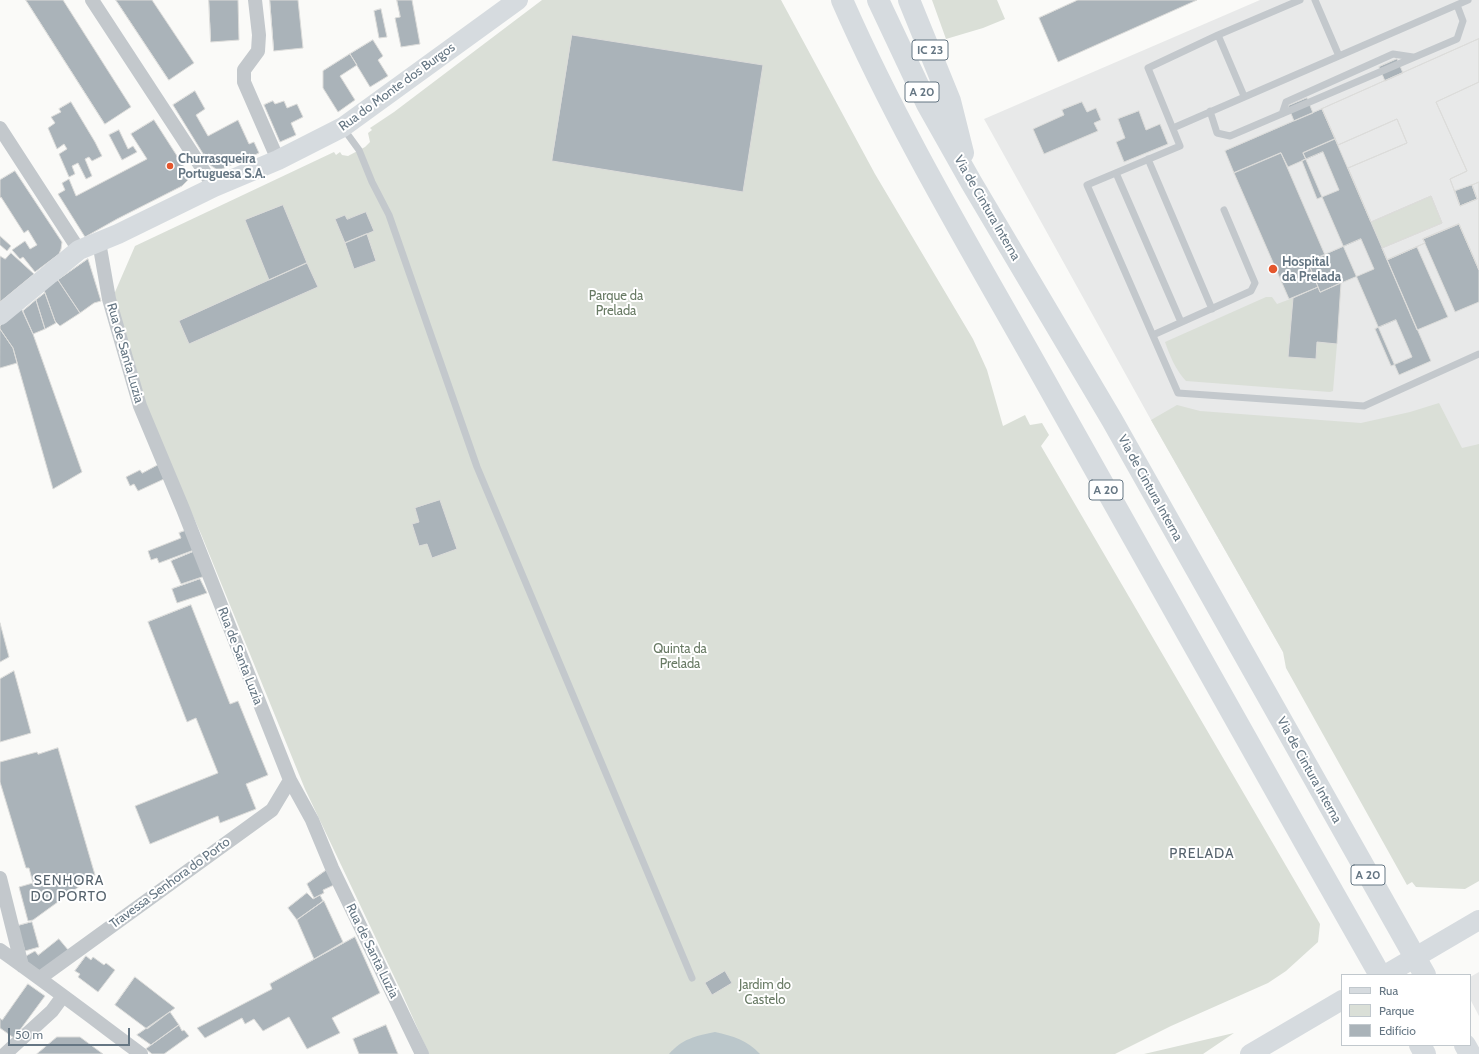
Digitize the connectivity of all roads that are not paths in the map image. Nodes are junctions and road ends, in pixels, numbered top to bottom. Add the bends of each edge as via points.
1 (92, 0) edge
2 (255, 0) edge
3 (518, 0) edge
4 (842, 0) edge
5 (878, 0) edge
6 (909, 0) edge
7 (1300, 0) edge
8 (1315, 0) edge
9 (1468, 0) edge
10 (1457, 5) junction
11 (1218, 35) junction
12 (1339, 56) junction
13 (1414, 58) junction
14 (1244, 96) junction
15 (1210, 111) junction
16 (1282, 114) junction
17 (343, 127) junction
18 (0, 128) edge
19 (1173, 128) junction
20 (1148, 159) junction
21 (278, 160) junction
22 (1116, 173) junction
23 (971, 182) junction
24 (214, 187) junction
25 (1224, 210) dead end
26 (99, 242) junction
27 (80, 250) junction
28 (1212, 309) junction
29 (0, 315) edge
30 (1181, 322) junction
31 (1152, 335) junction
32 (1479, 354) edge
33 (290, 780) junction
34 (0, 878) edge
35 (4, 909) edge
36 (1472, 924) edge
37 (0, 950) edge
38 (22, 966) junction
39 (1379, 974) edge
40 (1387, 974) edge
41 (1424, 974) edge
42 (40, 978) junction
43 (692, 978) dead end
44 (63, 996) junction
45 (1335, 1004) edge
46 (5, 1054) edge
47 (141, 1054) edge
48 (422, 1054) edge
49 (1250, 1054) edge

1 - 24 street
2 - 21 street via 258,51 244,70 244,82
3 - 17 main road, Rua do Monte dos Burgos
4 - 39 highway, A 20 via 897,117 939,196
5 - 23 highway, Via de Cintura Interna / A 20 via 927,104
6 - 23 highway, IC 23 via 950,101
7 - 11 lane
8 - 12 lane
9 - 10 lane
10 - 12 lane
10 - 13 lane via 1463,22 1457,39
11 - 14 lane
11 - 19 lane via 1148,68
12 - 14 lane
13 - 16 lane
13 - 16 lane via 1393,54 1286,102
14 - 15 lane
15 - 16 lane via 1217,133 1230,136
15 - 19 lane
17 - 21 main road, Rua do Monte dos Burgos
17 - 43 lane via 359,150 389,215 477,467
18 - 27 street
19 - 20 lane via 1180,146
20 - 22 lane
20 - 28 lane
21 - 24 main road, Rua do Monte dos Burgos
22 - 30 lane
22 - 31 lane via 1087,185
23 - 41 highway, Via de Cintura Interna / A 20 via 1112,420
24 - 26 main road, Rua do Monte dos Burgos
25 - 28 lane via 1255,283 1251,291
26 - 27 main road, Rua do Monte dos Burgos
26 - 33 street, Rua de Santa Luzia via 109,299 140,406
27 - 29 main road, Rua do Monte dos Burgos
28 - 30 lane
30 - 31 lane
31 - 32 lane via 1178,393 1364,406
33 - 42 street, Travessa Senhora do Porto via 272,810
33 - 48 street, Rua de Santa Luzia via 312,820 332,868
34 - 35 street
35 - 38 street
36 - 40 main road
37 - 38 street
38 - 42 street
42 - 44 street
44 - 46 street via 52,1011
44 - 47 street
45 - 49 main road

